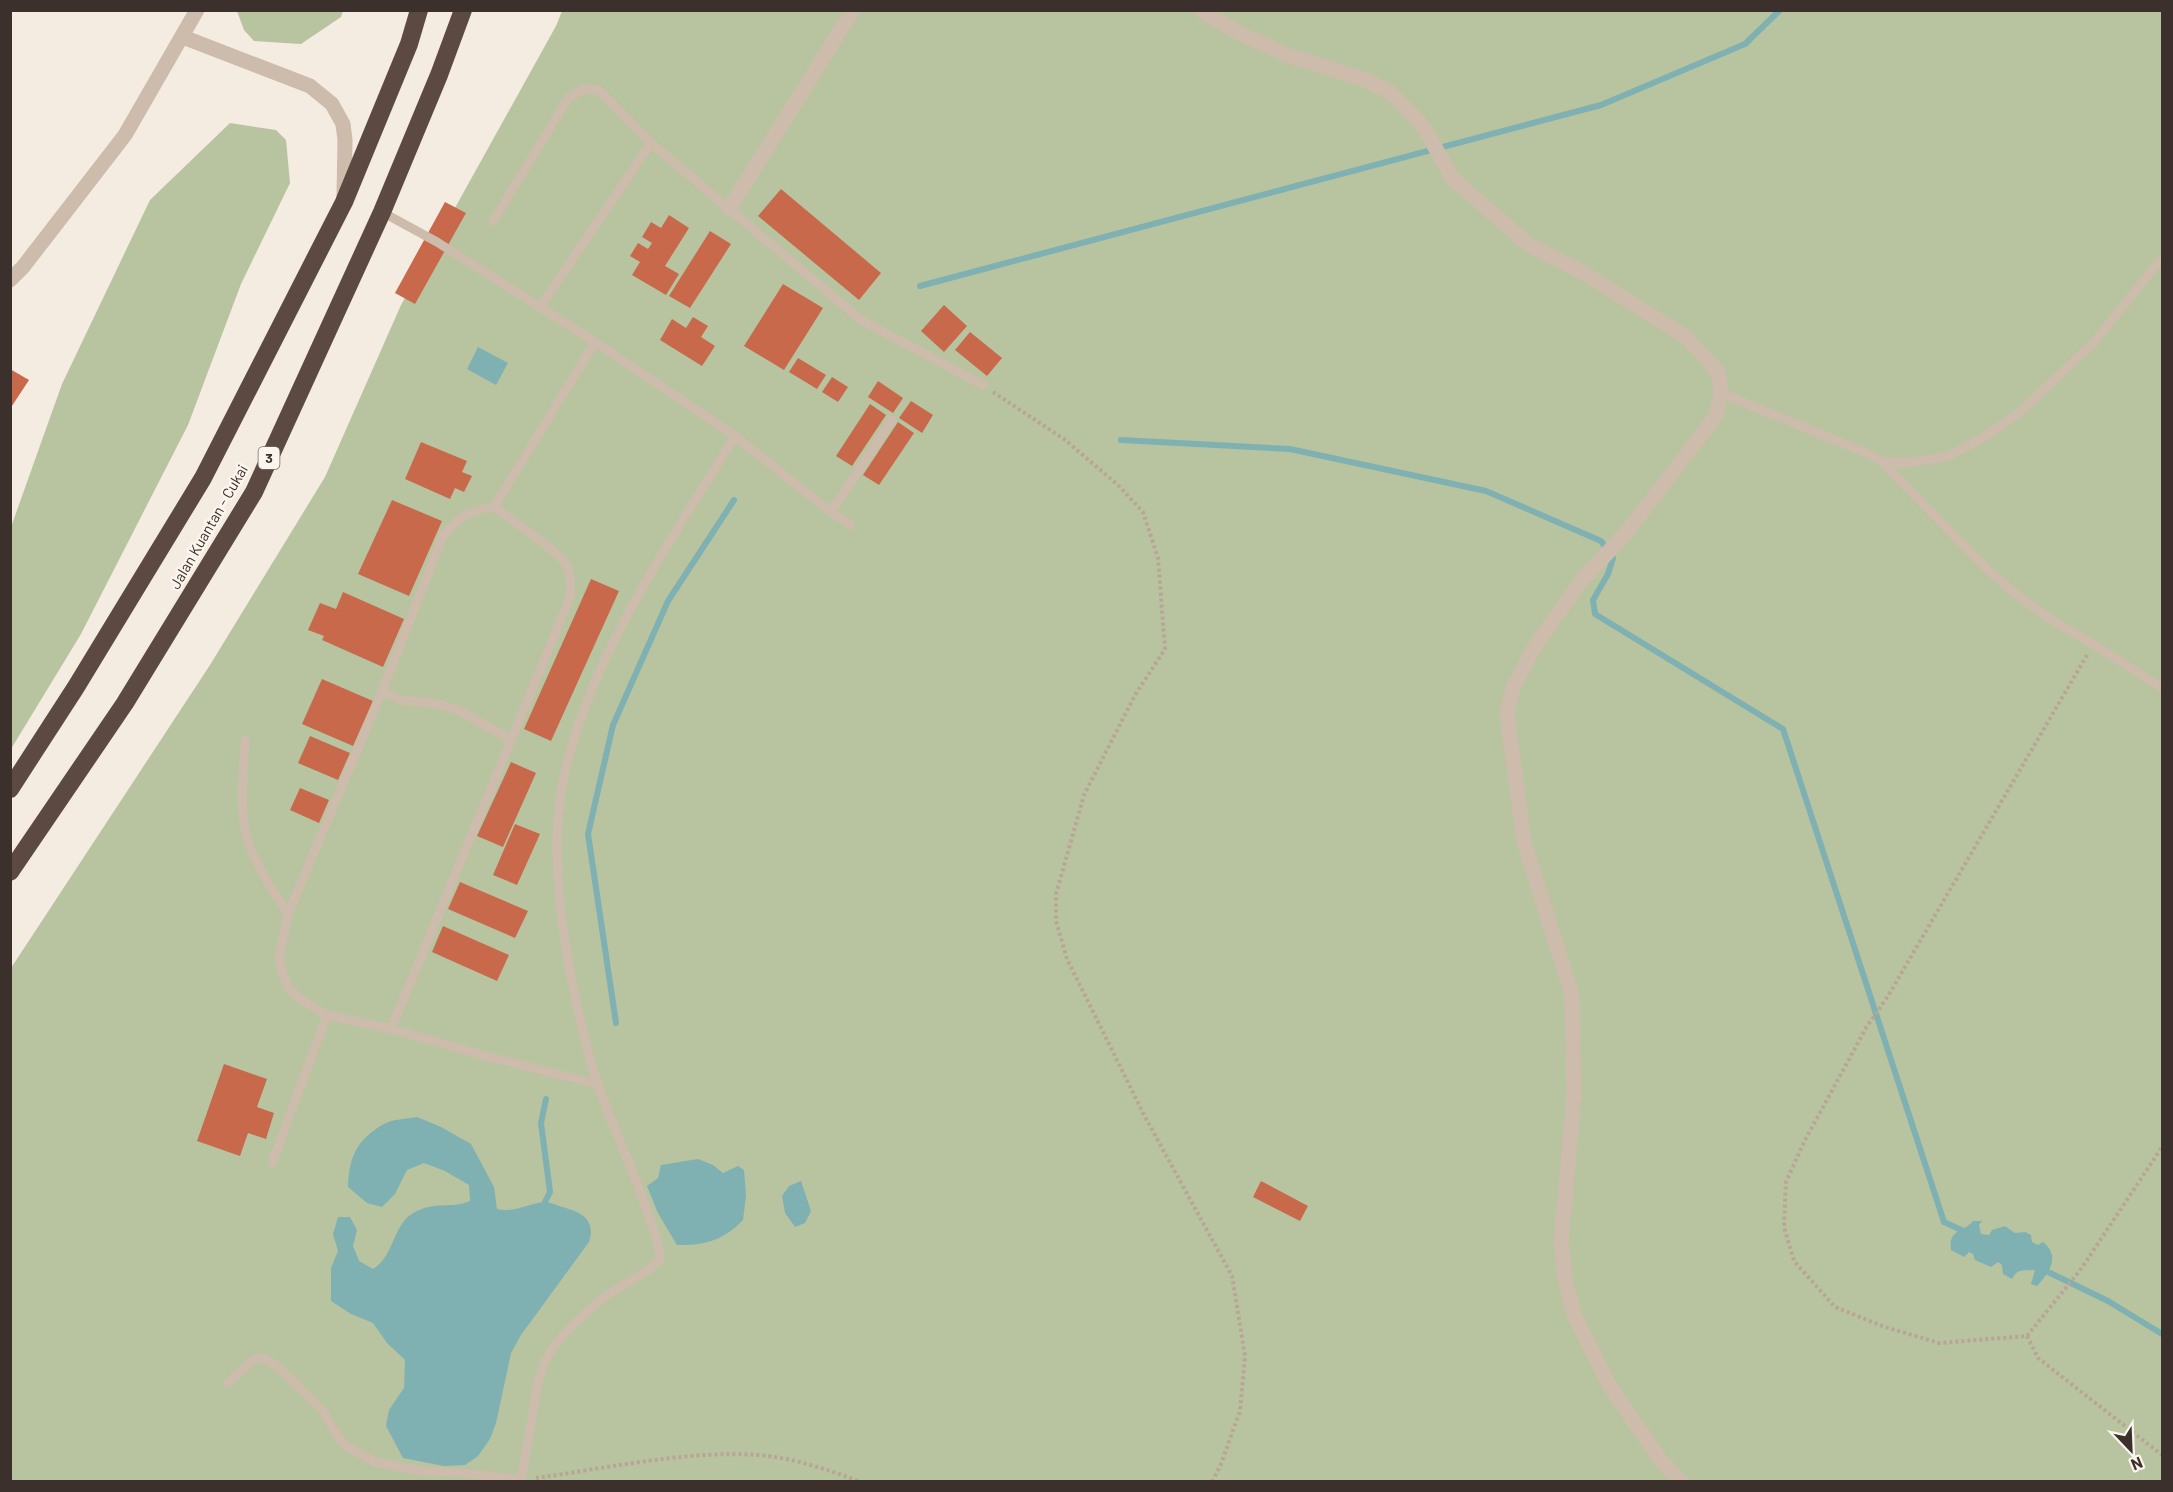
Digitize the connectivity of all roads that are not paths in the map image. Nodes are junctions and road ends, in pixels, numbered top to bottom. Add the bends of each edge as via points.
1 (197, 10) edge
2 (419, 10) edge
3 (463, 10) edge
4 (853, 10) edge
5 (1200, 10) edge
6 (183, 37) junction
7 (651, 143) junction
8 (344, 202) junction
9 (729, 209) junction
10 (382, 212) junction
11 (494, 221) dead end
12 (2163, 258) edge
13 (10, 280) edge
14 (540, 307) junction
15 (595, 342) junction
16 (982, 385) road end
17 (1721, 393) junction
18 (892, 420) dead end
19 (735, 436) junction
20 (1882, 462) junction
21 (494, 507) junction
22 (831, 512) junction
23 (851, 525) dead end
24 (2163, 688) edge
25 (382, 691) junction
26 (510, 739) junction
27 (245, 740) dead end
28 (10, 789) edge
29 (10, 872) edge
30 (288, 915) junction
31 (327, 1015) junction
32 (391, 1029) junction
33 (597, 1084) junction
34 (272, 1163) dead end
35 (228, 1383) dead end
36 (521, 1481) edge
37 (1682, 1482) edge

1 - 6 street
2 - 8 highway, Jalan Kuantan - Cukai via 409,44
3 - 10 highway, Jalan Kuantan - Cukai / 3
4 - 9 street
5 - 17 street via 1287,56 1366,80 1391,93 1423,126 1453,179 1529,244 1584,273 1686,337 1718,372
6 - 8 street via 310,86 332,104 343,124 345,140
6 - 13 street via 125,135
7 - 9 lane
7 - 11 lane via 600,90 584,89 569,97
7 - 14 lane
8 - 28 highway, Jalan Kuantan - Cukai via 203,478
9 - 16 lane via 861,320
10 - 14 lane
10 - 29 highway, Jalan Kuantan - Cukai / 3 via 254,492 125,703
12 - 20 lane via 2094,342 2019,413 1981,440 1946,458
14 - 15 lane
15 - 19 lane
15 - 21 lane
17 - 20 lane
17 - 37 street via 1716,416 1626,533 1581,581 1533,649 1513,688 1507,715 1524,842 1572,995 1574,1096 1561,1242 1565,1279 1574,1315 1609,1385 1659,1458
18 - 22 lane
19 - 22 lane
19 - 33 lane via 635,601 593,688 566,766 557,836 560,909 579,1018
20 - 24 lane via 2018,596
21 - 25 lane via 455,520 443,536
21 - 26 lane via 556,554 567,565 572,584 570,598
22 - 23 lane
25 - 26 lane via 401,700 460,711
25 - 30 lane
26 - 32 lane
27 - 30 lane via 244,824 266,879
30 - 31 lane via 279,958 282,972 290,989
31 - 32 lane
31 - 34 lane
32 - 33 lane
33 - 36 lane via 642,1196 659,1245 660,1260 642,1276 603,1298 575,1322 549,1353 538,1384
35 - 36 lane via 254,1359 263,1358 276,1365 322,1410 343,1444 375,1462

